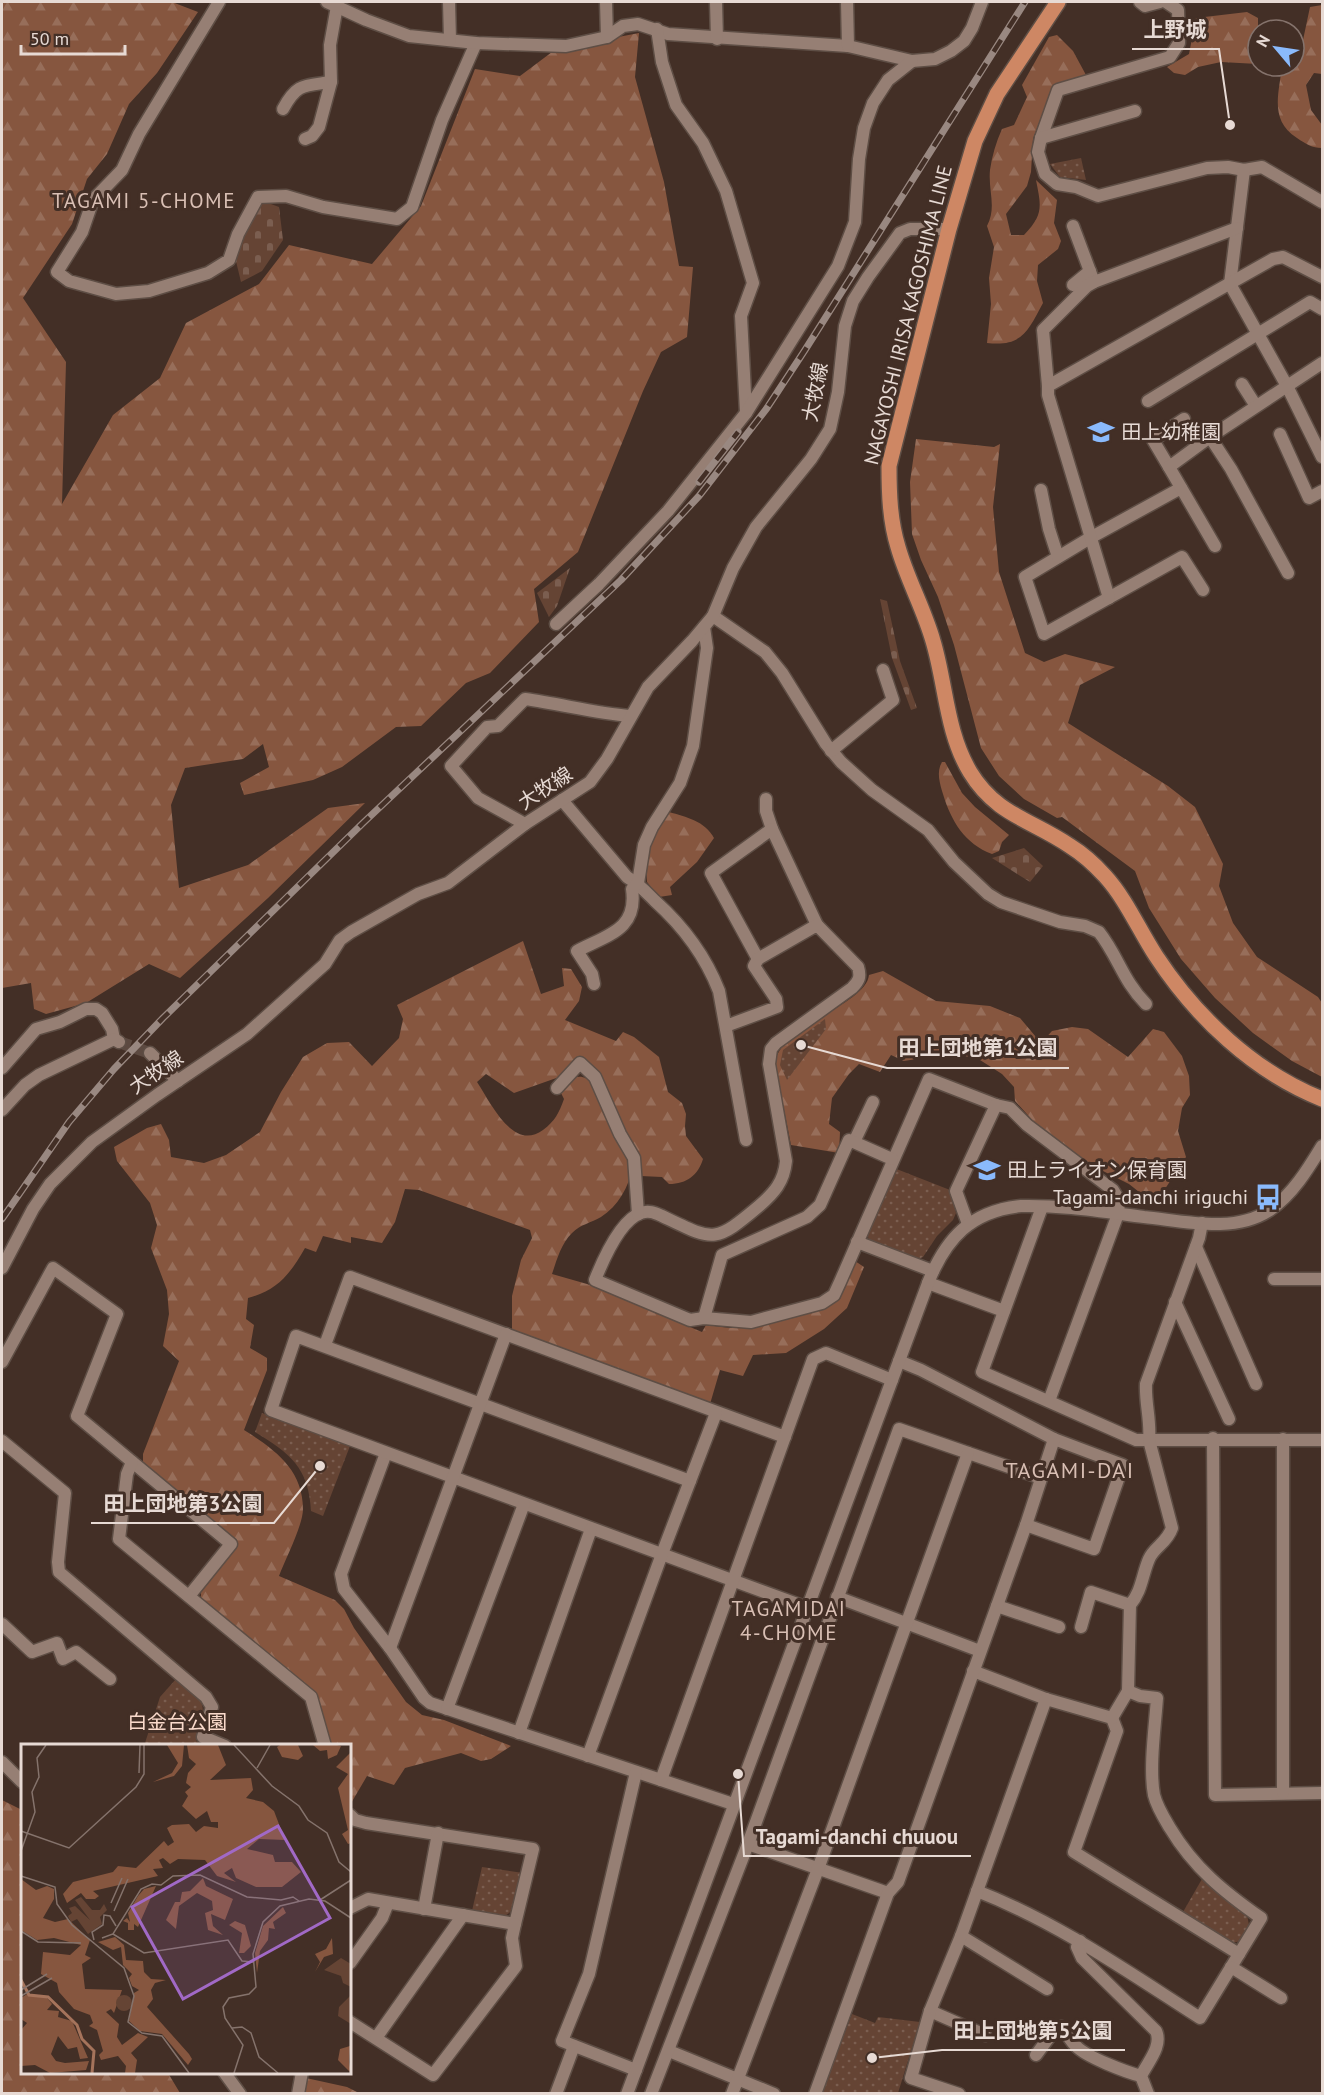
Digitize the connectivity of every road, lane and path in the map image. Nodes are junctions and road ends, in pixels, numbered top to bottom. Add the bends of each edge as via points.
1 (219, 2) edge
2 (449, 2) edge
3 (606, 2) edge
4 (716, 2) edge
5 (847, 2) edge
6 (982, 2) edge
7 (1058, 2) edge
8 (1140, 2) edge
9 (1160, 2) edge
10 (1166, 2) edge
11 (332, 4) edge
12 (657, 28) junction
13 (607, 37) junction
14 (717, 39) junction
15 (450, 40) junction
16 (476, 43) junction
17 (848, 46) junction
18 (912, 61) junction
19 (331, 82) junction
20 (283, 109) dead end
21 (1135, 111) dead end
22 (1041, 138) junction
23 (305, 139) dead end
24 (1244, 170) junction
25 (1323, 202) edge
26 (1073, 226) dead end
27 (1237, 228) junction
28 (949, 229) junction
29 (1092, 276) junction
30 (1323, 277) edge
31 (1230, 284) junction
32 (1073, 285) dead end
33 (1323, 309) edge
34 (1257, 334) junction
35 (1323, 363) edge
36 (1242, 384) dead end
37 (1048, 386) junction
38 (1287, 386) junction
39 (1148, 401) dead end
40 (1256, 406) junction
41 (746, 413) junction
42 (1184, 419) dead end
43 (1280, 434) dead end
44 (1210, 437) junction
45 (1323, 457) edge
46 (1169, 467) junction
47 (1181, 488) junction
48 (1041, 490) dead end
49 (1323, 491) edge
50 (1090, 538) junction
51 (1215, 546) dead end
52 (1058, 557) junction
53 (1288, 573) dead end
54 (1203, 590) dead end
55 (1109, 598) junction
56 (713, 616) junction
57 (556, 624) dead end
58 (704, 627) junction
59 (884, 670) dead end
60 (630, 716) junction
61 (831, 751) junction
62 (766, 799) dead end
63 (562, 800) junction
64 (525, 824) junction
65 (772, 829) junction
66 (638, 883) junction
67 (817, 925) junction
68 (758, 959) junction
69 (594, 984) dead end
70 (1146, 1004) dead end
71 (726, 1026) junction
72 (150, 1053) tunnel mouth
73 (2, 1068) edge
74 (178, 1081) junction
75 (557, 1088) dead end
76 (1323, 1099) edge
77 (873, 1102) dead end
78 (996, 1105) junction
79 (2, 1110) edge
80 (746, 1140) dead end
81 (854, 1142) junction
82 (1323, 1146) edge
83 (892, 1159) junction
84 (1042, 1207) junction
85 (638, 1214) junction
86 (1118, 1214) junction
87 (1202, 1223) junction
88 (968, 1224) junction
89 (857, 1242) junction
90 (1196, 1247) junction
91 (2, 1268) edge
92 (933, 1270) junction
93 (1274, 1279) dead end
94 (1323, 1279) edge
95 (928, 1283) junction
96 (1175, 1302) junction
97 (1004, 1311) junction
98 (704, 1318) junction
99 (506, 1334) junction
100 (325, 1346) junction
101 (899, 1361) junction
102 (2, 1362) edge
103 (892, 1380) junction
104 (1256, 1384) dead end
105 (1049, 1401) junction
106 (480, 1404) junction
107 (716, 1413) junction
108 (1229, 1419) dead end
109 (785, 1437) junction
110 (1213, 1438) junction
111 (1054, 1439) junction
112 (1283, 1439) junction
113 (1149, 1440) junction
114 (1323, 1440) edge
115 (2, 1441) edge
116 (386, 1453) junction
117 (968, 1453) junction
118 (132, 1462) junction
119 (453, 1478) junction
120 (1041, 1478) junction
121 (690, 1481) junction
122 (524, 1504) junction
123 (1026, 1525) junction
124 (591, 1528) junction
125 (662, 1554) junction
126 (733, 1580) junction
127 (189, 1596) junction
128 (837, 1597) junction
129 (1130, 1605) junction
130 (997, 1606) junction
131 (808, 1608) junction
132 (2, 1624) edge
133 (907, 1624) junction
134 (1059, 1627) dead end
135 (1081, 1627) dead end
136 (390, 1648) junction
137 (980, 1651) junction
138 (973, 1671) junction
139 (110, 1679) dead end
140 (1128, 1691) junction
141 (1046, 1700) junction
142 (447, 1709) junction
143 (1112, 1718) junction
144 (519, 1733) junction
145 (220, 1744) edge
146 (323, 1744) edge
147 (588, 1756) junction
148 (2, 1762) edge
149 (636, 1772) junction
150 (661, 1780) junction
151 (21, 1781) edge
152 (1283, 1793) junction
153 (1323, 1793) edge
154 (733, 1804) junction
155 (351, 1816) edge
156 (438, 1833) junction
157 (748, 1844) junction
158 (818, 1869) junction
159 (977, 1891) junction
160 (888, 1893) junction
161 (388, 1903) junction
162 (351, 1908) edge
163 (424, 1909) junction
164 (463, 1915) junction
165 (515, 1924) junction
166 (960, 1936) junction
167 (1080, 1941) junction
168 (1239, 1954) junction
169 (351, 1962) edge
170 (1231, 1967) junction
171 (1047, 1989) dead end
172 (1281, 1998) dead end
173 (930, 2011) junction
174 (351, 2023) edge
175 (985, 2035) dead end
176 (375, 2038) junction
177 (574, 2046) junction
178 (669, 2050) junction
179 (1036, 2055) dead end
180 (636, 2070) junction
181 (225, 2074) edge
182 (302, 2074) edge
183 (1141, 2076) junction
184 (738, 2079) junction
185 (240, 2094) edge
186 (298, 2094) edge
187 (556, 2094) edge
188 (627, 2094) edge
189 (651, 2094) edge
190 (732, 2094) edge
191 (774, 2094) edge
192 (815, 2094) edge
193 (958, 2094) edge
194 (1148, 2094) edge

1 - 16 street via 139,134 122,170 93,200 82,232 57,272 69,281 116,294 149,291 208,273 229,260 258,197 286,196 323,207 397,219 412,207 442,120
2 - 15 street
3 - 13 street
4 - 14 street
5 - 17 street
6 - 18 street via 964,41 935,59
7 - 28 main road, NAGAYOSHI IRISA KAGOSHIMA LINE via 986,115
8 - 9 street via 1144,6
10 - 22 street via 1178,10 1179,43 1170,57 1058,90
11 - 15 street via 409,36
11 - 19 street
12 - 13 street via 622,26
12 - 14 street via 668,34
12 - 41 street via 662,62 676,105 703,143 726,191 753,283 741,316
13 - 16 street via 566,46
14 - 17 street
15 - 16 street
17 - 18 street
18 - 41 street via 888,80 873,103 859,159 855,222 838,266
19 - 20 street via 299,87
19 - 23 street via 319,127
21 - 22 street
22 - 24 street via 1038,152 1045,174 1057,184 1098,196 1207,168
24 - 25 street via 1262,167
24 - 27 street
26 - 29 street
27 - 29 street
27 - 31 street
28 - 56 street, 大牧線 via 910,229 900,233 868,277 845,326 830,429 756,527
28 - 76 main road, NAGAYOSHI IRISA KAGOSHIMA LINE via 894,443 889,488 898,547 934,642 961,754 970,772 998,805 1070,846 1105,876 1175,983 1222,1035 1273,1073
29 - 32 street
29 - 37 street via 1043,330
30 - 31 street via 1283,257
31 - 34 street
31 - 37 street
33 - 34 street via 1310,302
34 - 38 street
34 - 39 street
35 - 38 street
36 - 40 street
37 - 50 street
38 - 40 street
38 - 45 street
40 - 44 street
41 - 57 street via 668,511
42 - 46 street via 1153,440
43 - 49 street via 1309,498
44 - 46 street
44 - 53 street
46 - 47 street
47 - 50 street
47 - 51 street
48 - 52 street
50 - 52 street
50 - 55 street
52 - 55 street via 1026,577 1044,634
54 - 55 street via 1182,557
56 - 58 street, 大牧線
56 - 61 street via 765,652 783,673
58 - 60 street, 大牧線 via 648,687
58 - 66 street via 707,648 693,746 680,783 644,844
59 - 61 street via 893,700
60 - 63 street, 大牧線 via 600,770 590,782
60 - 64 street via 525,699 498,726 488,727 451,766 478,798
61 - 70 street via 855,776 928,830 988,894 1001,902 1099,932 1124,978
62 - 65 street
63 - 64 street, 大牧線
63 - 66 street via 627,878
64 - 74 street, 大牧線 via 448,883 418,894 339,940 325,964 304,985 247,1034
65 - 67 street
65 - 68 street via 711,873
66 - 69 street via 632,889 632,913 627,921 576,951 592,974
66 - 71 street via 690,936 711,970
67 - 68 street
67 - 85 street via 858,967 860,974 852,988 771,1049 769,1064 786,1161 780,1184 732,1228 712,1236 699,1234 656,1213
68 - 71 street via 754,966 776,999 777,1007
71 - 80 street
72 - 74 street
73 - 79 street via 36,1029 86,1009 102,1013 117,1041 39,1076
74 - 91 street, 大牧線 via 111,1127 67,1165 33,1209
75 - 85 street via 580,1063 595,1077 634,1158
77 - 81 street
78 - 83 street via 929,1079
78 - 86 street via 1010,1108 1113,1190 1119,1200
78 - 88 street via 956,1191
81 - 83 street
81 - 98 street via 849,1140 814,1212 722,1255
82 - 87 street via 1283,1200 1269,1210 1239,1222
83 - 89 street
84 - 86 street
84 - 88 street via 998,1209
84 - 97 street
85 - 98 street via 617,1236 595,1280 690,1320
86 - 87 street
86 - 105 street
87 - 90 street
88 - 92 street via 948,1244
89 - 92 street
89 - 98 street via 834,1294 822,1303 751,1322
90 - 96 street
90 - 104 street
92 - 95 street
93 - 94 street
95 - 97 street
95 - 101 street
96 - 108 street
96 - 113 street via 1146,1384
97 - 105 street via 982,1372
99 - 100 street via 350,1277
99 - 106 street
99 - 107 street
100 - 106 street
100 - 116 street via 297,1336 271,1410
101 - 103 street
101 - 111 street
102 - 118 street via 53,1268 117,1314 77,1416
103 - 109 street via 826,1353 813,1359
103 - 131 street
105 - 113 street via 1136,1440
106 - 119 street
106 - 121 street
107 - 109 street
107 - 121 street
109 - 126 street
110 - 112 street
110 - 113 street
110 - 152 street via 1215,1795
111 - 120 street
111 - 123 street via 1123,1465 1094,1549
112 - 114 street
112 - 152 street
113 - 129 street via 1172,1528 1168,1539 1149,1557 1138,1596
115 - 145 street via 65,1494 60,1572 206,1697 212,1707 203,1737
116 - 119 street
116 - 136 street via 341,1574 344,1589
117 - 120 street
117 - 128 street via 899,1429
117 - 133 street
118 - 127 street via 119,1539
118 - 127 street via 231,1544
119 - 122 street
119 - 136 street
120 - 123 street
121 - 125 street
122 - 124 street
122 - 142 street
123 - 130 street
124 - 125 street
124 - 144 street
125 - 126 street
125 - 147 street
126 - 131 street
126 - 150 street
127 - 146 street via 311,1697
128 - 133 street
128 - 157 street
129 - 135 street via 1091,1592
129 - 140 street
130 - 134 street
130 - 137 street
131 - 154 street
132 - 139 street via 32,1652 57,1643 63,1659 76,1652
133 - 137 street
133 - 158 street
136 - 142 street via 424,1698
137 - 138 street
138 - 141 street
138 - 160 street via 898,1882
140 - 143 street
140 - 168 street via 1157,1698 1153,1777 1163,1816 1208,1878 1261,1918
141 - 143 street
141 - 159 street
142 - 144 street
143 - 168 street via 1117,1731 1074,1852
144 - 147 street
147 - 149 street
148 - 151 street
149 - 150 street
149 - 177 street via 590,1974 562,2041
150 - 154 street
152 - 153 street
154 - 180 street
155 - 156 street via 366,1823
156 - 163 street
156 - 165 street via 534,1849
157 - 158 street
157 - 178 street
158 - 160 street
158 - 184 street
159 - 166 street
159 - 167 street via 1012,1904
160 - 192 street
161 - 162 street via 368,1899
161 - 163 street
161 - 169 street
163 - 164 street
164 - 165 street
164 - 176 street
165 - 176 street via 512,1938 516,1966 433,2075
166 - 171 street
166 - 173 street
167 - 170 street via 1200,2018
167 - 183 street via 1077,1947 1082,1958 1156,2031 1158,2044
168 - 170 street
170 - 172 street
173 - 175 street
173 - 193 street via 911,2078
174 - 176 street
177 - 180 street
177 - 187 street
178 - 184 street
178 - 189 street
179 - 183 street via 1056,2028 1062,2027 1085,2053
180 - 188 street
181 - 185 street
182 - 186 street
183 - 194 street
184 - 190 street
184 - 191 street

